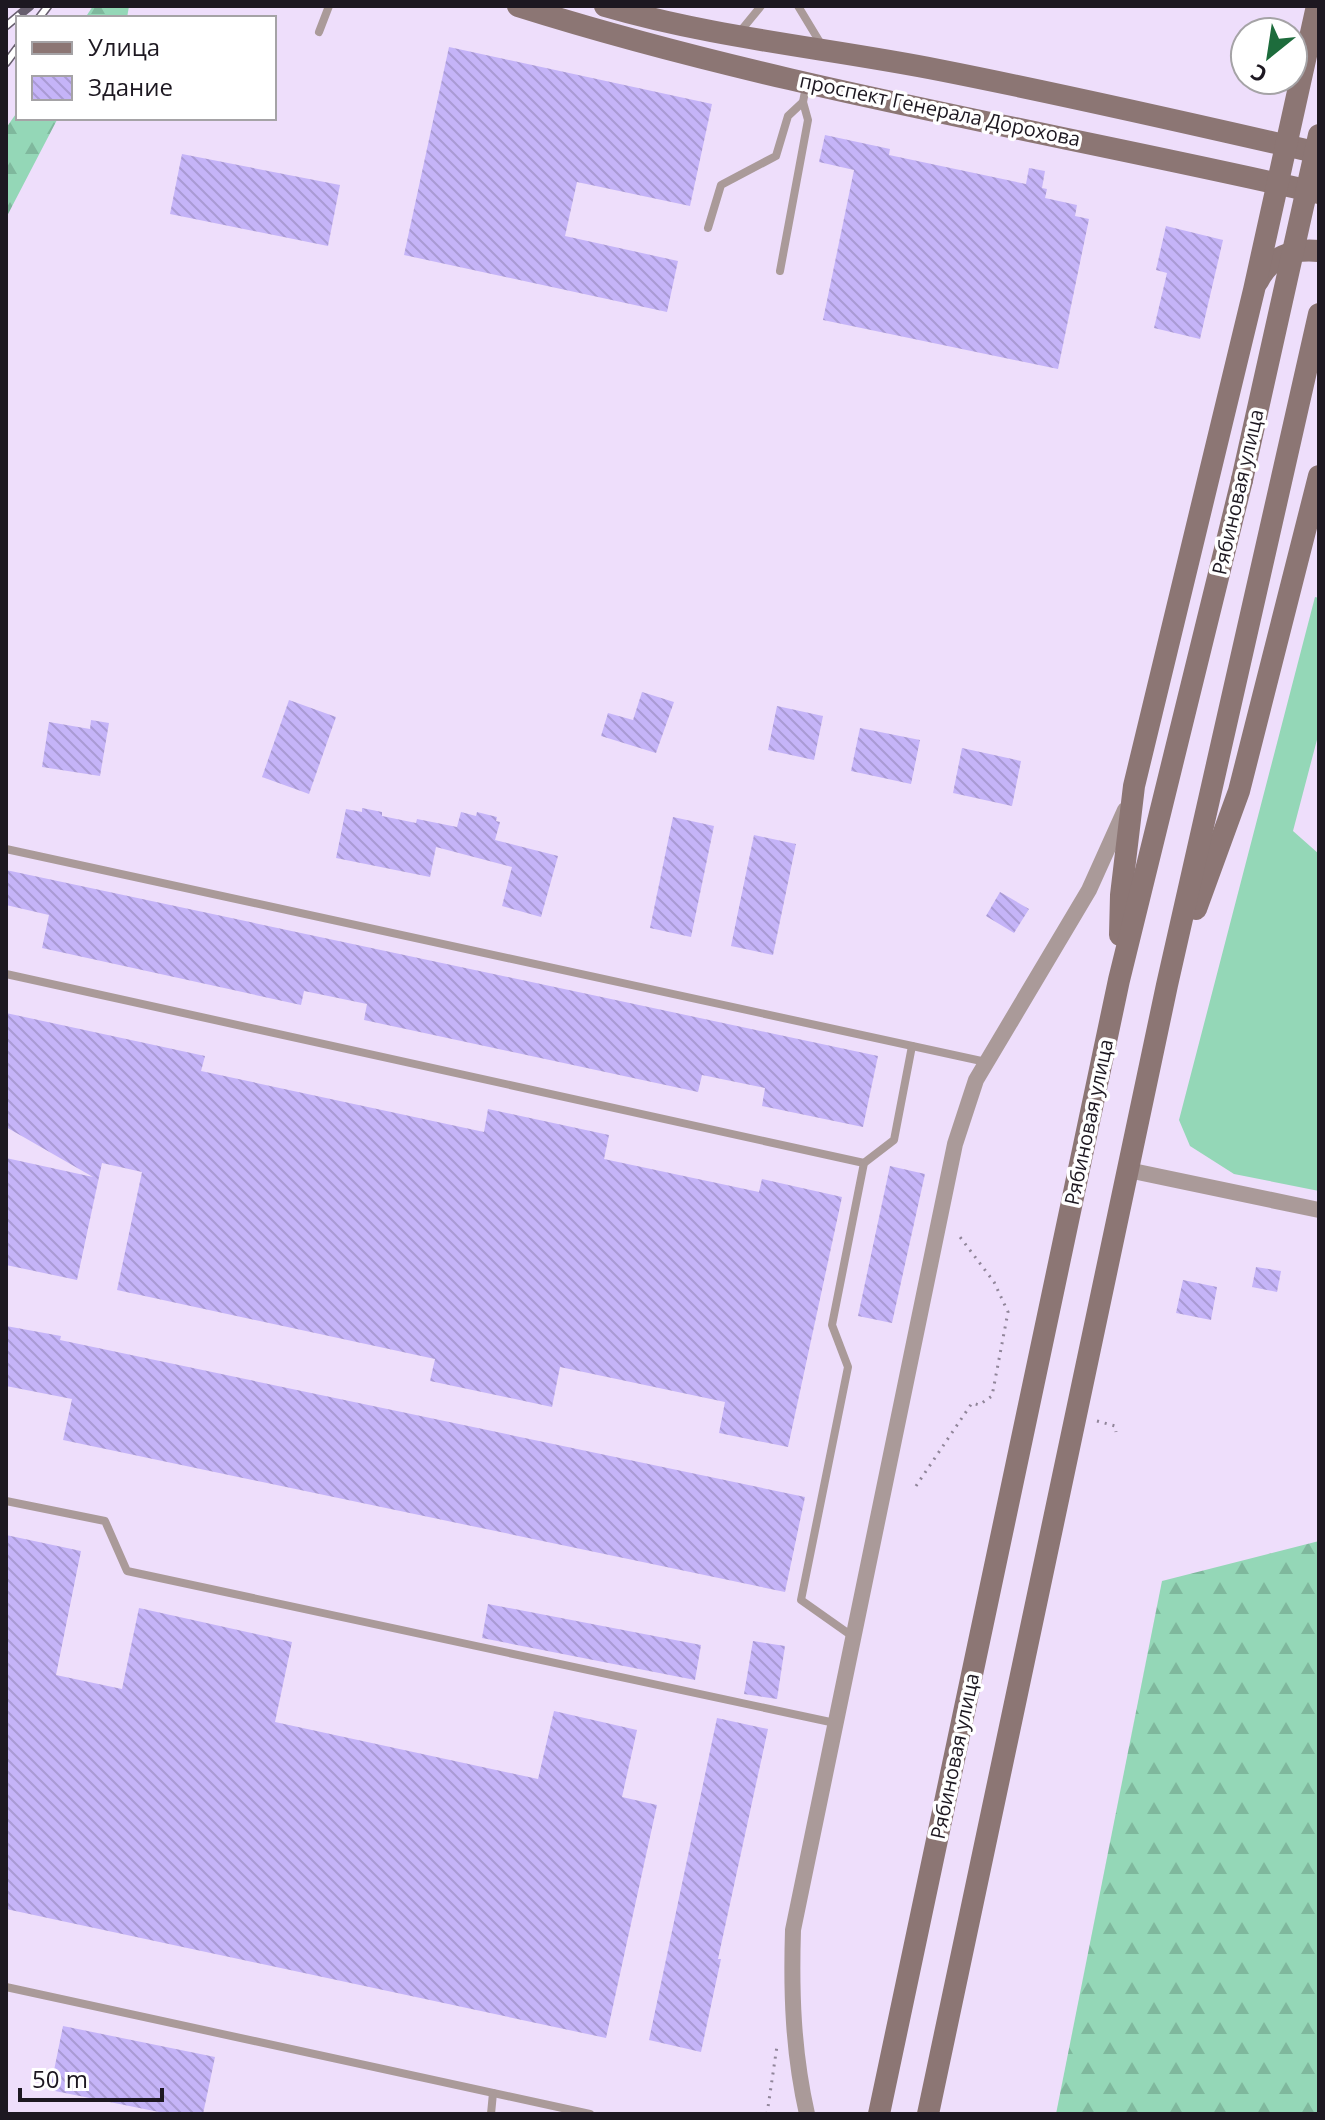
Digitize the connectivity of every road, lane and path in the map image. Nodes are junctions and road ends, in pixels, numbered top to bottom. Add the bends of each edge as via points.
1 (329, 6) edge
2 (518, 6) edge
3 (533, 6) edge
4 (605, 6) edge
5 (665, 6) edge
6 (761, 6) edge
7 (798, 6) edge
8 (1317, 6) edge
9 (562, 20) junction
10 (743, 28) junction
11 (319, 32) dead end
12 (1311, 36) junction
13 (824, 48) junction
14 (865, 58) junction
15 (1319, 71) edge
16 (805, 92) junction
17 (1319, 135) edge
18 (1287, 146) junction
19 (1319, 153) edge
20 (1278, 183) junction
21 (1319, 193) edge
22 (708, 228) dead end
23 (1319, 251) edge
24 (780, 271) dead end
25 (1254, 290) junction
26 (1319, 314) edge
27 (1319, 476) edge
28 (1134, 786) junction
29 (6, 849) edge
30 (6, 974) edge
31 (1119, 980) junction
32 (1167, 985) junction
33 (912, 1046) junction
34 (986, 1062) junction
35 (864, 1163) junction
36 (1128, 1170) junction
37 (1319, 1210) edge
38 (960, 1237) dead end
39 (1097, 1421) dead end
40 (1116, 1432) dead end
41 (916, 1486) dead end
42 (6, 1501) edge
43 (853, 1636) junction
44 (835, 1723) junction
45 (6, 1987) edge
46 (493, 2093) junction
47 (805, 2110) edge
48 (491, 2114) edge
49 (590, 2114) edge
50 (879, 2114) edge
51 (928, 2114) edge

1 - 11 lane
2 - 9 main road, проспект Генерала Дорохова
3 - 9 main road, проспект Генерала Дорохова
4 - 14 main road, проспект Генерала Дорохова via 747,39
5 - 10 main road, проспект Генерала Дорохова
6 - 10 lane
7 - 13 lane
8 - 12 main road
9 - 16 main road, проспект Генерала Дорохова
10 - 13 main road, проспект Генерала Дорохова
12 - 15 main road
12 - 18 main road
13 - 14 main road, проспект Генерала Дорохова
14 - 18 main road, проспект Генерала Дорохова
16 - 20 main road, проспект Генерала Дорохова
16 - 22 lane via 788,116 776,156 721,185
16 - 24 lane via 808,120
17 - 31 main road, Рябиновая улица, bridge via 1242,480
18 - 19 main road, проспект Генерала Дорохова
18 - 20 main road
20 - 21 main road, проспект Генерала Дорохова
20 - 25 main road
23 - 25 main road via 1297,250 1278,258 1263,271
25 - 28 main road
26 - 32 main road, Рябиновая улица
27 - 32 main road via 1239,791
28 - 31 main road via 1121,895
28 - 34 street via 1089,890
29 - 33 lane
30 - 35 lane
31 - 50 main road, Рябиновая улица
32 - 36 main road, Рябиновая улица
33 - 34 lane
33 - 35 lane via 894,1140
34 - 43 street via 955,1144
35 - 43 lane via 832,1325 848,1367 801,1600
36 - 37 street
36 - 51 main road, Рябиновая улица
38 - 41 path via 994,1282 1008,1312 992,1396 979,1407 972,1403
39 - 40 path via 1115,1426
42 - 44 lane via 105,1521 127,1571
43 - 44 street
44 - 47 street via 793,1930 792,2022
45 - 46 lane
46 - 48 lane
46 - 49 lane

